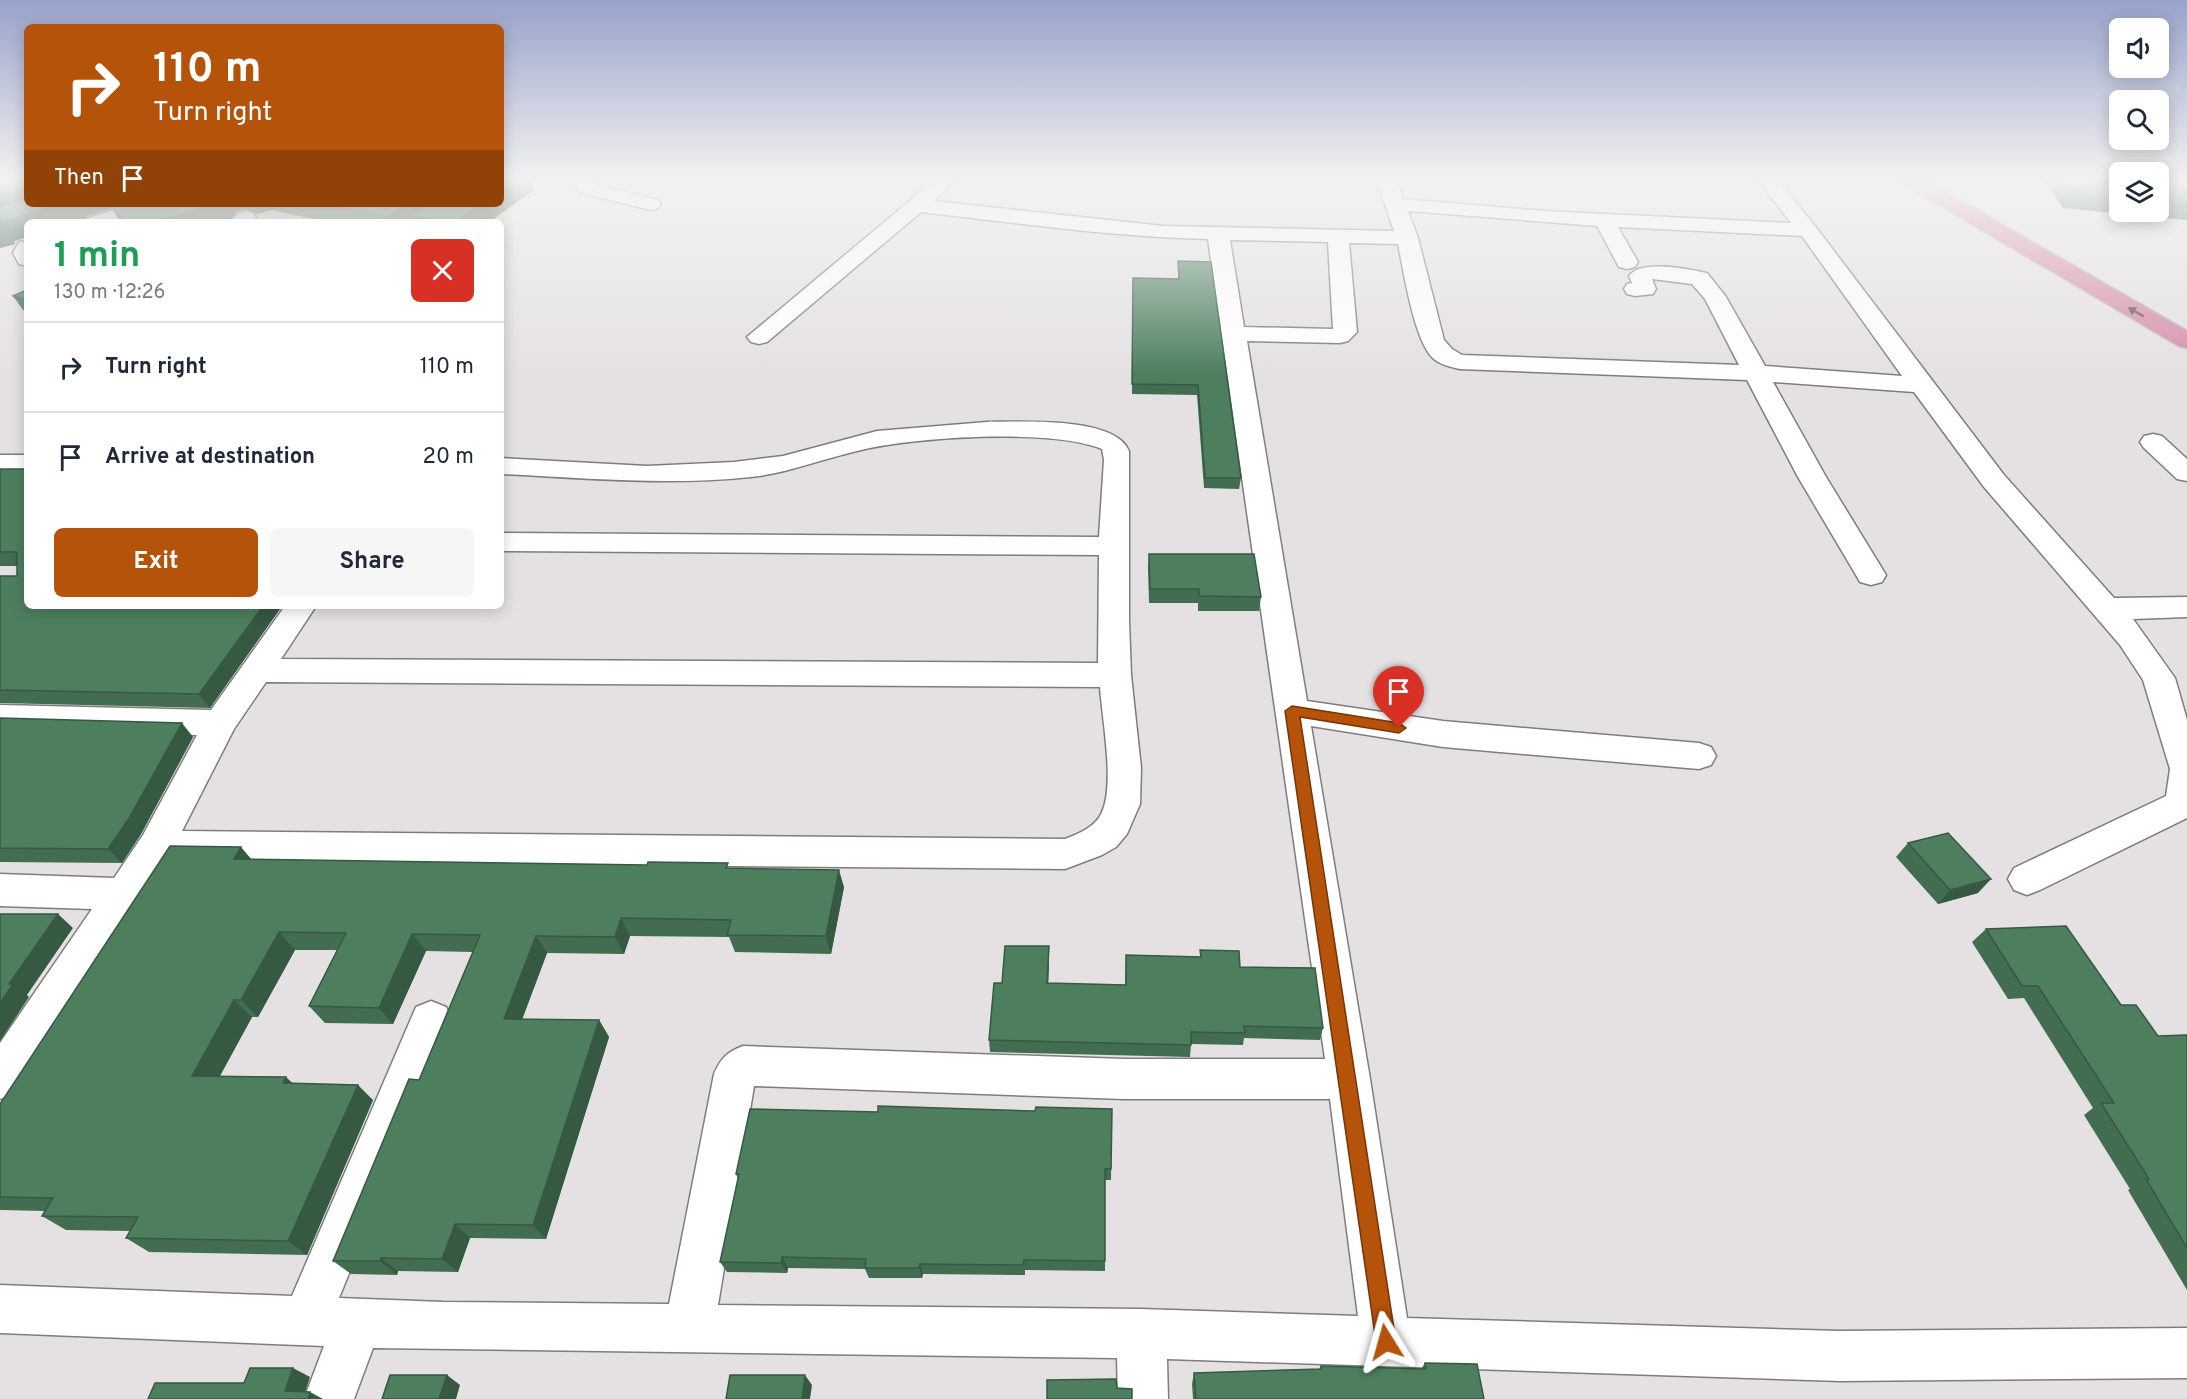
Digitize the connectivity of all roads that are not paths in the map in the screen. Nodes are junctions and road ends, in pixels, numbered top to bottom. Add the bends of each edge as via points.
1 (872, 243) edge
2 (1219, 243) edge
3 (1338, 243) edge
4 (1408, 243) edge
5 (1617, 243) edge
6 (1818, 243) edge
7 (2019, 243) edge
8 (2047, 243) edge
9 (1627, 262) dead end
10 (1635, 290) dead end
11 (2187, 323) edge
12 (1234, 334) junction
13 (759, 337) dead end
14 (2187, 341) edge
15 (1754, 373) junction
16 (1921, 384) junction
17 (2153, 442) dead end
18 (0, 463) edge
19 (24, 463) edge
20 (504, 466) edge
21 (2187, 473) edge
22 (504, 542) edge
23 (1112, 546) junction
24 (1870, 575) dead end
25 (2187, 606) edge
26 (299, 609) edge
27 (2108, 609) junction
28 (258, 670) junction
29 (1115, 675) junction
30 (1292, 711) junction
31 (0, 717) edge
32 (220, 723) junction
33 (1699, 756) dead end
34 (156, 846) junction
35 (2027, 879) dead end
36 (0, 890) edge
37 (123, 894) junction
38 (431, 1020) dead end
39 (0, 1079) edge
40 (1349, 1079) junction
41 (0, 1309) edge
42 (306, 1320) junction
43 (358, 1322) junction
44 (688, 1329) junction
45 (1141, 1334) junction
46 (1386, 1342) junction
47 (2187, 1353) edge
48 (329, 1399) edge
49 (1143, 1399) edge

1 - 13 street
2 - 12 street
3 - 12 street via 1344,332 1340,336
4 - 15 street via 1432,339 1445,358 1460,362
5 - 9 street
6 - 16 street
14 -> 7 highway
8 - 11 highway
10 - 15 street via 1645,289 1640,276 1647,272 1702,279
12 - 30 street
15 - 16 street
15 - 24 street
16 - 27 street via 1994,481
17 - 21 street
18 - 19 street
20 - 23 street via 693,473 773,466 857,442 899,435 1061,432 1098,437 1116,449
22 - 23 street
23 - 29 street
25 - 27 street
26 - 28 street
27 - 35 street via 2159,678 2187,769 2183,804
28 - 29 street
28 - 32 street
29 - 34 street via 1125,785 1120,816 1099,842 1065,854
30 - 33 street via 1443,734
30 - 40 street
31 - 32 street
32 - 34 street
34 - 37 street
36 - 37 street
37 - 39 street
38 - 42 street
40 - 44 street via 1124,1079 743,1066 735,1074
40 - 46 street
41 - 42 street
42 - 43 street
43 - 44 street
43 - 48 street
44 - 45 street
45 - 46 street
45 - 49 street
46 - 47 street via 1840,1356

